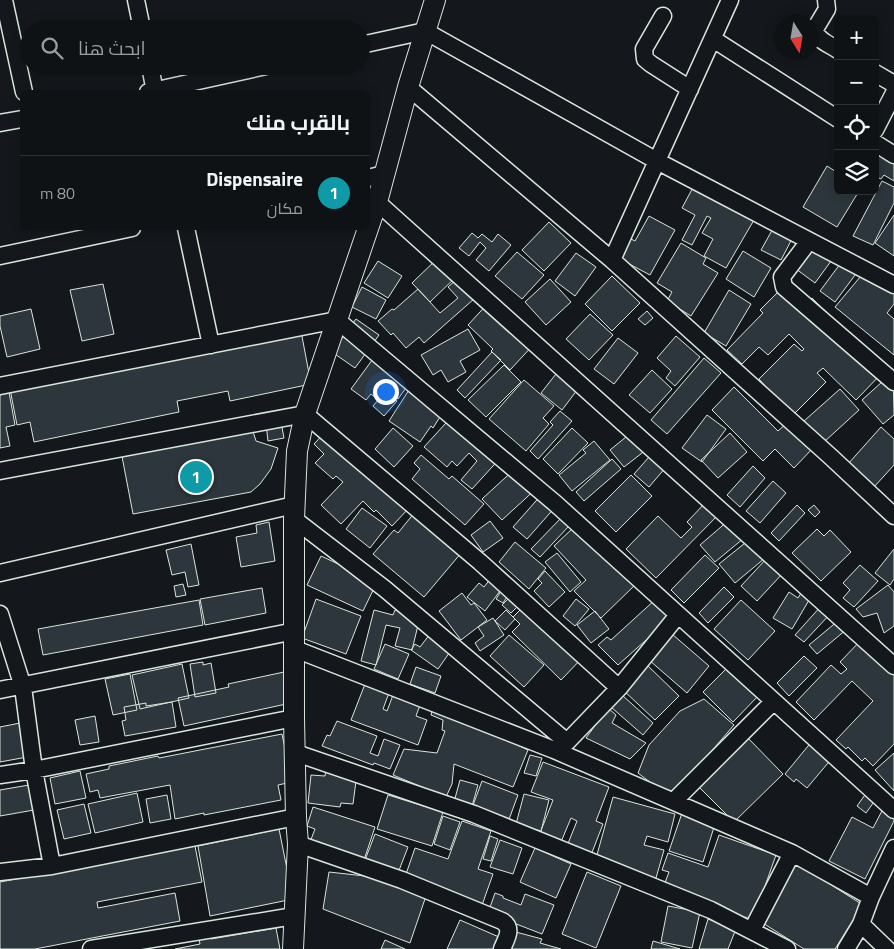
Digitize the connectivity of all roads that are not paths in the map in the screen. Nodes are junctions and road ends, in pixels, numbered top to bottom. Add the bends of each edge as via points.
1 (4, 0) edge
2 (136, 0) edge
3 (434, 0) edge
4 (730, 0) edge
5 (826, 0) edge
6 (663, 16) dead end
7 (140, 20) edge
8 (425, 31) junction
9 (712, 39) junction
10 (370, 43) edge
11 (834, 47) edge
12 (20, 74) edge
13 (20, 75) edge
14 (151, 75) edge
15 (227, 75) edge
16 (879, 75) edge
17 (894, 84) edge
18 (408, 86) junction
19 (690, 89) junction
20 (24, 90) edge
21 (152, 90) edge
22 (161, 90) edge
23 (894, 93) edge
24 (834, 116) edge
25 (20, 119) edge
26 (879, 122) edge
27 (0, 123) edge
28 (879, 146) edge
29 (894, 155) edge
30 (657, 161) junction
31 (376, 176) edge
32 (377, 202) junction
33 (370, 223) edge
34 (123, 230) edge
35 (186, 230) edge
36 (368, 230) edge
37 (809, 241) junction
38 (0, 256) edge
39 (612, 260) junction
40 (894, 284) edge
41 (337, 320) junction
42 (211, 345) junction
43 (894, 382) edge
44 (0, 386) edge
45 (305, 414) junction
46 (0, 471) edge
47 (294, 512) junction
48 (894, 516) edge
49 (0, 573) edge
50 (0, 614) edge
51 (678, 615) junction
52 (295, 640) junction
53 (894, 666) edge
54 (23, 687) junction
55 (620, 688) junction
56 (0, 690) edge
57 (772, 702) junction
58 (294, 718) junction
59 (560, 746) junction
60 (296, 753) junction
61 (34, 770) junction
62 (0, 775) edge
63 (674, 801) junction
64 (894, 810) edge
65 (296, 817) junction
66 (298, 844) junction
67 (792, 853) junction
68 (892, 859) edge
69 (52, 866) junction
70 (0, 872) edge
71 (871, 897) junction
72 (294, 916) junction
73 (861, 924) junction
74 (752, 930) junction
75 (91, 949) edge
76 (293, 949) edge
77 (502, 949) edge
78 (787, 949) edge
79 (846, 949) edge
80 (887, 949) edge

1 - 12 street
2 - 7 street
3 - 8 street
4 - 9 street
5 - 11 street via 827,9 815,33
6 - 19 street via 644,49 645,59
8 - 10 street
8 - 18 street
8 - 30 street
9 - 19 street
9 - 24 street
13 - 20 street
14 - 21 street
15 - 22 street
16 - 17 street
18 - 31 street
18 - 39 street
19 - 30 street
23 - 26 street
25 - 27 street
28 - 29 street
30 - 37 street
30 - 39 street
31 - 32 street
32 - 33 street
32 - 53 street
34 - 38 street
35 - 42 street
36 - 41 street
37 - 40 street
37 - 43 street via 782,277 784,287
39 - 48 street
41 - 42 street
41 - 45 street
41 - 51 street via 556,504
42 - 44 street
45 - 46 street
45 - 47 street via 297,450
45 - 55 street via 480,562
47 - 49 street
47 - 52 street
47 - 59 street
50 - 54 street
51 - 55 street
51 - 57 street
52 - 54 street
52 - 58 street
52 - 59 street
54 - 56 street
54 - 61 street
55 - 59 street
57 - 63 street
57 - 64 street
58 - 60 street
58 - 61 street
59 - 63 street
60 - 65 street
60 - 74 street via 474,814 704,906
61 - 62 street
61 - 69 street
63 - 67 street
65 - 66 street
65 - 69 street
66 - 72 street
66 - 77 street via 402,880 508,924 508,935
67 - 71 street
67 - 74 street
68 - 71 street
69 - 70 street
71 - 73 street
72 - 75 street
72 - 76 street
73 - 79 street
73 - 80 street
74 - 78 street

